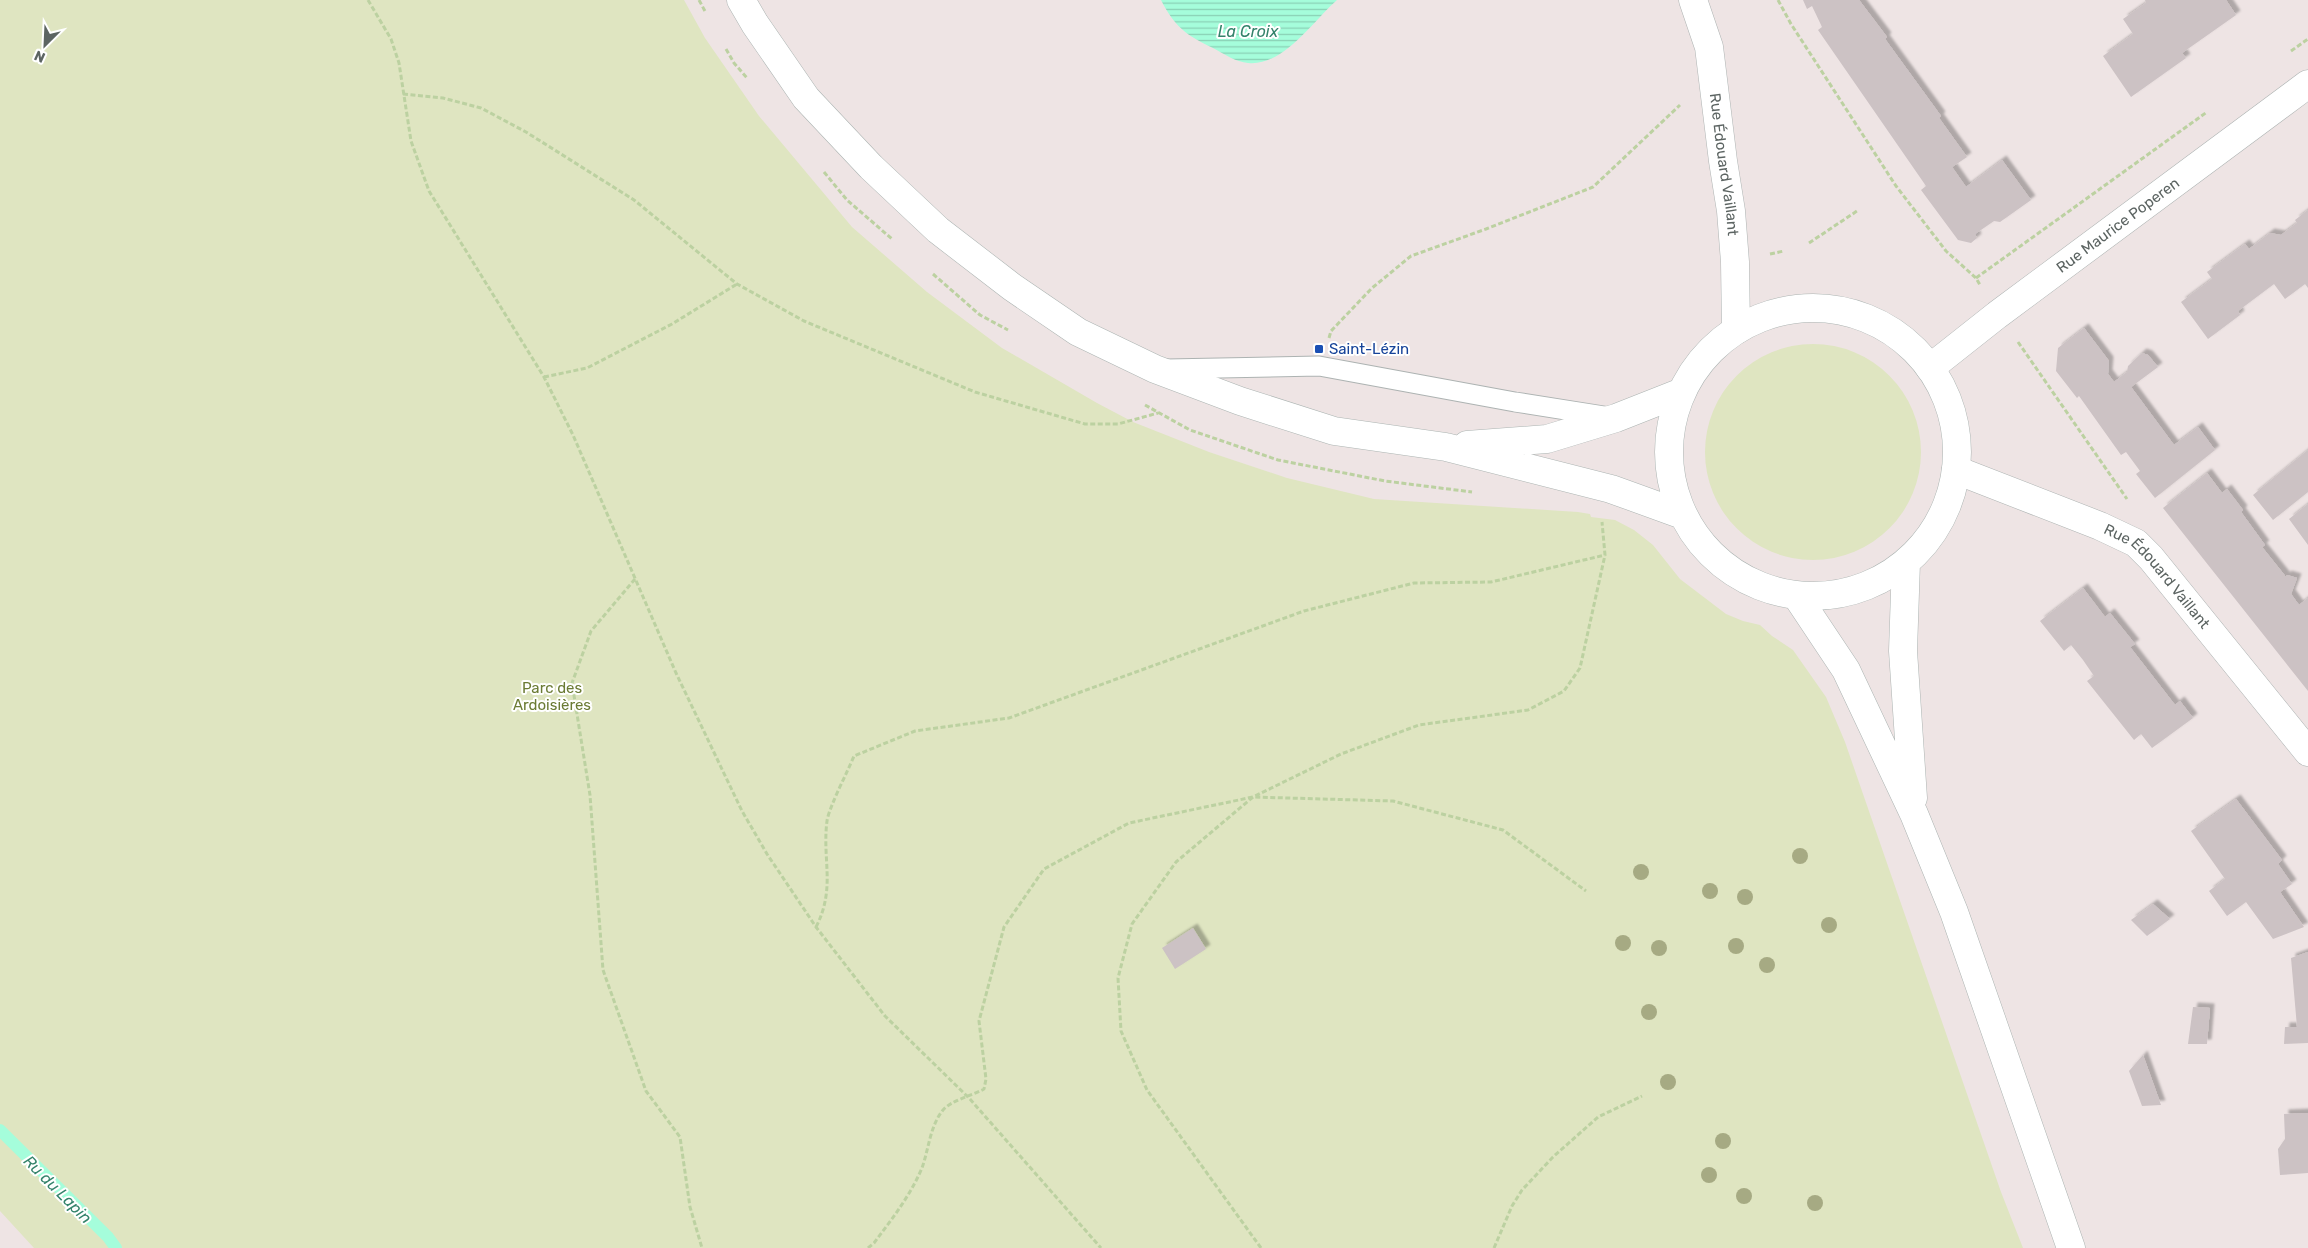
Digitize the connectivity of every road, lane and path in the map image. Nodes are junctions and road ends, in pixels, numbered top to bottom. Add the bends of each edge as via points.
1 (368, 0) edge
2 (741, 0) edge
3 (1693, 0) edge
4 (1778, 0) edge
5 (2308, 39) edge
6 (2284, 57) dead end
7 (2308, 84) edge
8 (403, 94) junction
9 (1684, 101) dead end
10 (2212, 108) dead end
11 (1857, 211) dead end
12 (1809, 243) dead end
13 (1976, 278) junction
14 (737, 284) junction
15 (1996, 314) junction
16 (1736, 330) junction
17 (1318, 366) junction
18 (1930, 368) junction
19 (1155, 369) junction
20 (544, 377) junction
21 (1682, 392) junction
22 (1158, 413) dead end
23 (1616, 418) junction
24 (1446, 447) junction
25 (1956, 470) junction
26 (2128, 503) dead end
27 (1683, 515) junction
28 (1602, 518) dead end
29 (1605, 555) junction
30 (1906, 562) junction
31 (635, 579) junction
32 (1796, 595) junction
33 (2308, 752) edge
34 (1252, 797) junction
35 (1914, 814) junction
36 (1586, 890) dead end
37 (816, 927) junction
38 (1642, 1096) dead end
39 (969, 1098) junction
40 (702, 1248) edge
41 (868, 1248) edge
42 (1101, 1248) edge
43 (1261, 1248) edge
44 (1494, 1248) edge
45 (2071, 1248) edge

1 - 8 path via 391,39 399,63
2 - 19 main road via 806,98 871,167 938,230 1078,332
3 - 16 main road, Rue Édouard Vaillant via 1709,47 1731,211
4 - 13 path via 1896,186 1946,251
5 - 6 path
7 - 15 main road, Rue Maurice Poperen
8 - 14 path via 443,98 481,108 526,132 634,200
8 - 20 path via 411,141 429,191
9 - 17 path via 1593,187 1410,256 1372,288 1331,332
10 - 13 path
11 - 12 path
13 - 15 path
14 - 20 path via 672,324 587,368
14 - 22 path via 804,321 975,392 1085,424 1118,424
15 - 18 main road, Rue Maurice Poperen
15 - 26 path via 2026,352 2125,494
16 - 18 main road via 1778,312 1808,308 1838,310 1890,330
16 - 21 main road via 1699,363
17 - 19 lane
17 - 23 lane
18 - 25 main road via 1953,416
19 - 24 main road via 1240,402 1334,431
20 - 31 path via 573,435
21 - 23 main road
21 - 27 main road via 1671,422 1668,453 1672,485
23 - 24 main road via 1547,439
24 - 27 main road via 1611,488
25 - 30 main road via 1940,521
25 - 33 main road, Rue Édouard Vaillant via 2136,543
27 - 32 main road via 1701,543 1725,566 1752,583
28 - 29 path
29 - 34 path via 1580,668 1564,691 1528,710 1419,725 1341,754
29 - 37 path via 1491,582 1414,583 1304,611 1009,718 915,731 854,756 827,820 828,886
30 - 32 main road via 1890,574 1854,590 1826,595
30 - 35 main road via 1903,651
31 - 37 path via 742,811
31 - 40 path via 592,631 572,683 590,795 603,970 646,1091 680,1137 690,1207
32 - 35 main road via 1846,670
34 - 36 path via 1394,801 1503,830
34 - 39 path via 1129,823 1044,869 1004,927 979,1021 986,1079 984,1089
34 - 43 path via 1176,862 1132,924 1118,978 1121,1031 1147,1090
35 - 45 main road via 1954,912
37 - 39 path via 885,1016
38 - 44 path via 1598,1116 1554,1157 1522,1190
39 - 41 path via 958,1099 944,1108 935,1122 911,1192
39 - 42 path

